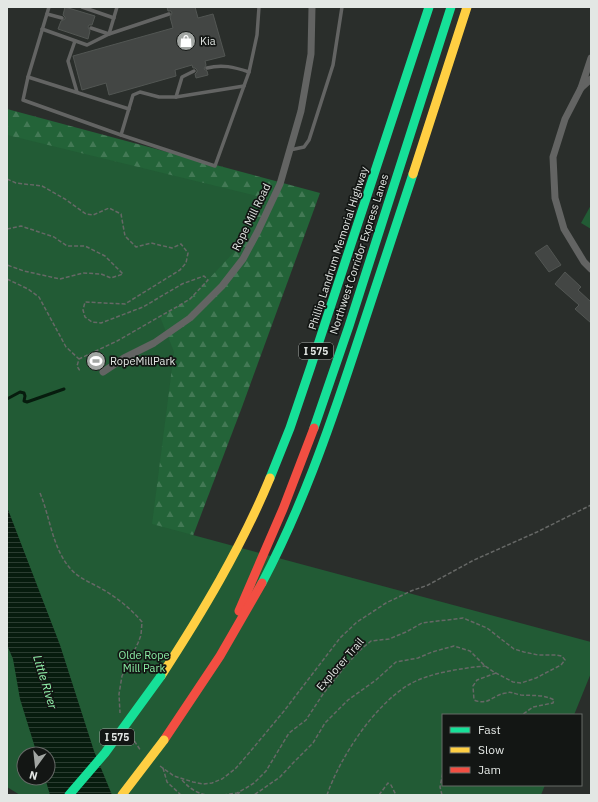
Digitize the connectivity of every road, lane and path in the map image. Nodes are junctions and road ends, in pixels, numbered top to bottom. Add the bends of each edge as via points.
1 (50, 7) edge
2 (82, 7) edge
3 (118, 7) edge
4 (259, 7) edge
5 (312, 7) edge
6 (342, 7) edge
7 (428, 7) edge
8 (451, 7) edge
9 (467, 7) edge
10 (47, 14) junction
11 (169, 14) dead end
12 (62, 18) dead end
13 (114, 18) junction
14 (92, 28) dead end
15 (42, 29) junction
16 (109, 34) junction
17 (76, 41) junction
18 (591, 58) edge
19 (206, 68) dead end
20 (194, 71) dead end
21 (249, 72) junction
22 (28, 77) junction
23 (591, 79) edge
24 (244, 86) junction
25 (580, 88) junction
26 (77, 92) junction
27 (176, 97) junction
28 (129, 109) junction
29 (121, 135) junction
30 (289, 150) junction
31 (7, 179) edge
32 (7, 229) edge
33 (7, 265) edge
34 (591, 269) edge
35 (7, 279) edge
36 (79, 359) junction
37 (80, 371) dead end
38 (103, 372) dead end
39 (40, 493) dead end
40 (591, 505) edge
41 (230, 640) junction
42 (484, 665) junction
43 (496, 673) junction
44 (120, 714) dead end
45 (523, 714) edge
46 (128, 731) dead end
47 (143, 752) dead end
48 (158, 764) dead end
49 (163, 768) junction
50 (442, 777) edge
51 (180, 779) junction
52 (246, 788) junction
53 (69, 795) edge
54 (122, 795) edge
55 (181, 795) edge
56 (207, 795) edge
57 (223, 795) edge
58 (236, 795) edge
59 (254, 795) edge
60 (327, 795) edge
61 (379, 795) edge
62 (396, 795) edge
63 (442, 795) edge

1 - 10 lane
2 - 13 lane
3 - 13 lane
4 - 21 lane via 257,35
5 - 30 street, Rope Mill Road via 311,54 300,111
6 - 30 lane via 333,65 309,140 304,147
7 - 53 highway, Phillip Landrum Memorial Highway / I 575, bridge via 325,325 291,423 252,518 230,562 161,676 105,753
8 - 41 highway, Northwest Corridor Express Lanes via 312,434 237,615
9 - 41 highway via 326,437 284,538
10 - 12 lane
10 - 15 lane
11 - 16 lane
13 - 16 lane
14 - 16 lane
15 - 17 lane
15 - 22 lane
16 - 17 lane via 87,45
17 - 26 lane via 68,61
18 - 25 street
19 - 21 lane via 229,66
20 - 27 lane via 182,77
21 - 24 lane
22 - 26 lane
22 - 29 lane via 23,100
23 - 25 street
24 - 27 lane
24 - 29 lane via 215,166
25 - 34 street via 565,119 553,158 555,198 564,229
26 - 28 lane
27 - 28 lane via 159,97 140,92 133,95
28 - 29 lane
30 - 38 street, Rope Mill Road via 280,184 258,232 243,259 222,286 190,318
31 - 36 path via 16,183 42,186 65,198 86,214 93,215 109,208 121,214 125,236 136,247 151,243 172,248 181,244 188,253 186,263 180,270 125,304 85,302 85,317 92,322 101,323 143,307 182,284 204,276 208,280 190,299
32 - 33 path via 21,226 54,237 67,246 85,246 105,256 123,274 111,278 102,274 83,273 60,279
35 - 36 path via 39,297 66,347
36 - 37 path via 77,366
39 - 44 path via 51,533 69,568 82,579 108,592 142,622 141,635 122,676 119,694
40 - 51 path via 411,591 357,622 340,638 235,769 212,783 203,784
41 - 54 highway, bridge via 190,703
42 - 43 path, Explorer Trail
42 - 59 path, Explorer Trail via 470,651 454,646 396,662 348,700 325,723 313,743 280,778
42 - 60 path via 440,673 412,683 393,696 356,739
43 - 45 path via 478,680 473,686 474,700 486,702 510,692 544,696 554,700 553,703 533,707
43 - 52 path, Explorer Trail via 513,682 521,683 542,676 565,660 562,656 514,649 487,628 464,618 422,623 388,639 371,641 343,669 306,720 290,733 266,771
46 - 47 path
48 - 49 path
49 - 51 path
49 - 55 path via 167,782
50 - 63 path
51 - 56 path via 189,788
52 - 57 path, Explorer Trail via 237,793
52 - 58 path
61 - 62 path via 388,784

